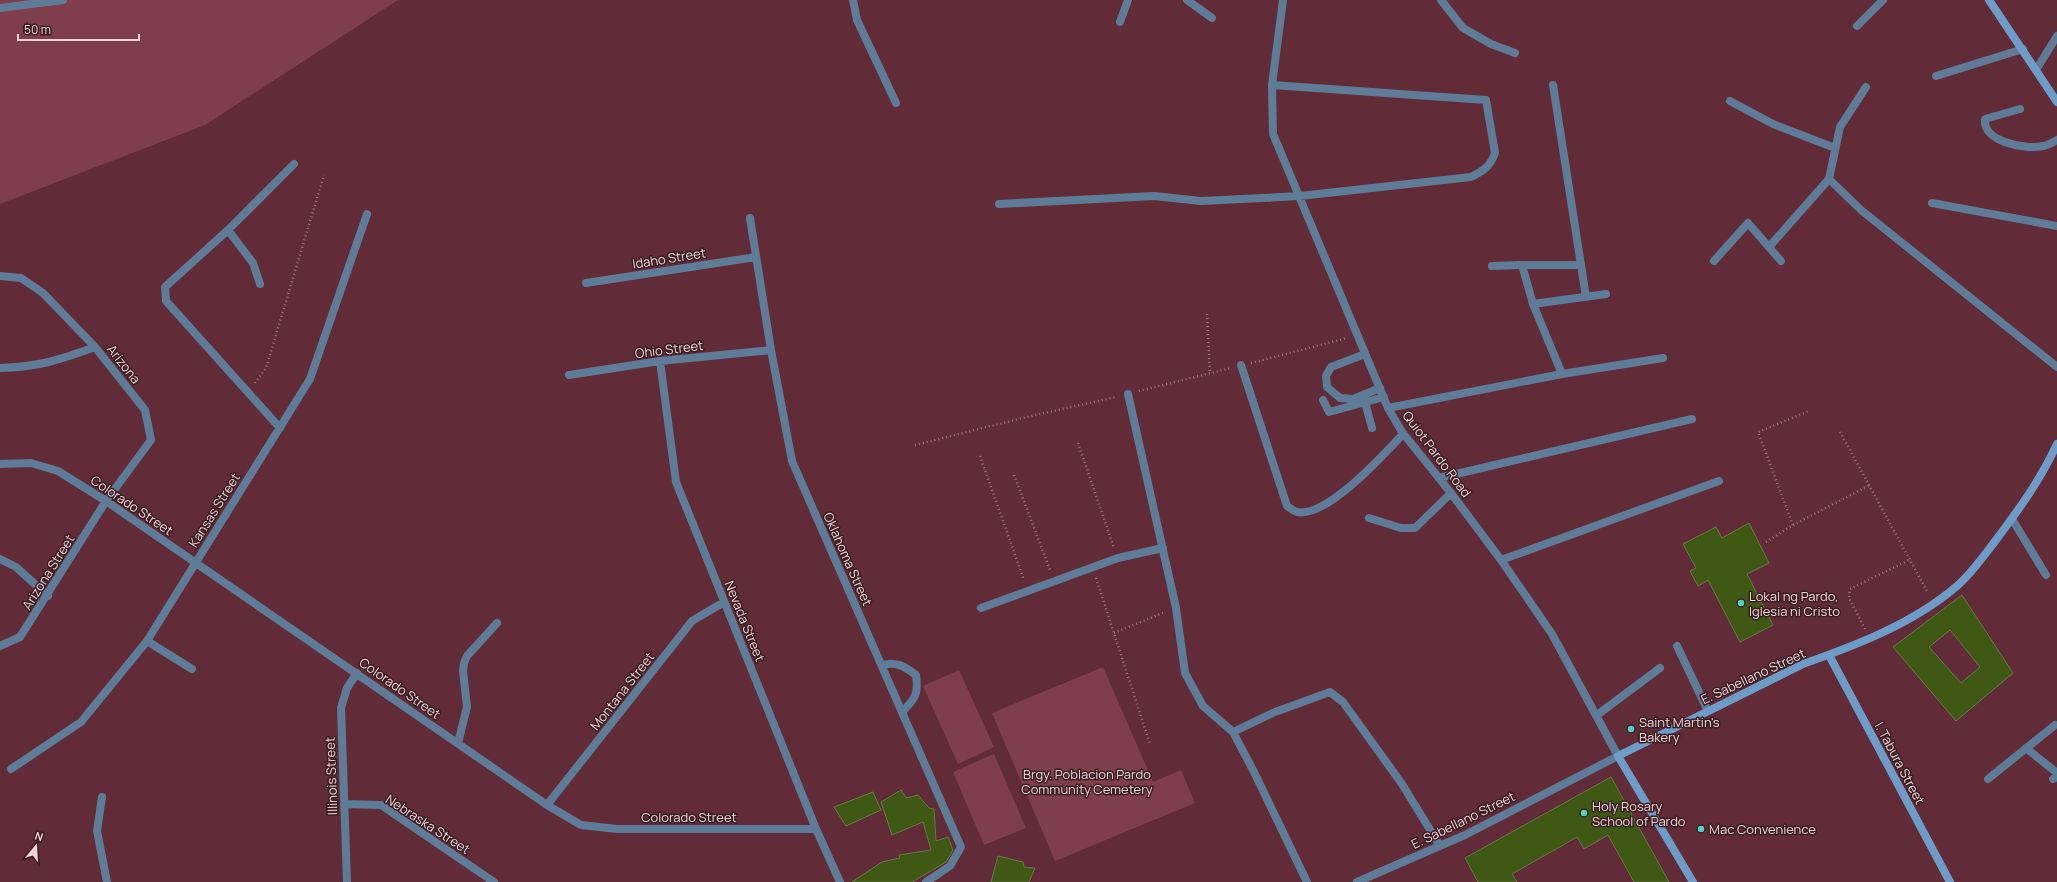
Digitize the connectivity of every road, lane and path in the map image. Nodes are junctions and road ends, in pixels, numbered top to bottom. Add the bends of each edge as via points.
1 (62, 0) edge
2 (854, 0) edge
3 (1128, 0) edge
4 (1187, 0) edge
5 (1441, 0) edge
6 (1884, 0) edge
7 (1989, 0) edge
8 (1283, 2) edge
9 (0, 8) edge
10 (1212, 18) dead end
11 (1120, 22) dead end
12 (1857, 26) dead end
13 (2057, 36) edge
14 (2023, 49) junction
15 (1516, 53) dead end
16 (2036, 70) junction
17 (1936, 76) dead end
18 (1272, 85) junction
19 (1553, 85) dead end
20 (1866, 87) dead end
21 (1730, 101) dead end
22 (2057, 102) edge
23 (896, 104) dead end
24 (2020, 109) dead end
25 (2057, 140) edge
26 (1835, 148) junction
27 (294, 164) dead end
28 (324, 175) dead end
29 (1829, 178) junction
30 (1300, 196) junction
31 (1932, 203) dead end
32 (999, 204) dead end
33 (367, 214) dead end
34 (750, 218) dead end
35 (2057, 226) edge
36 (228, 230) junction
37 (1769, 247) junction
38 (756, 257) junction
39 (1714, 261) dead end
40 (1781, 261) dead end
41 (1522, 265) junction
42 (1492, 266) dead end
43 (1582, 266) junction
44 (0, 276) edge
45 (586, 283) dead end
46 (260, 284) dead end
47 (1606, 294) dead end
48 (1586, 297) junction
49 (1533, 304) junction
50 (1207, 314) dead end
51 (95, 347) junction
52 (771, 350) junction
53 (1365, 354) junction
54 (1663, 358) dead end
55 (660, 361) junction
56 (1241, 365) dead end
57 (2057, 366) edge
58 (0, 368) edge
59 (1210, 373) dead end
60 (1562, 374) junction
61 (570, 375) dead end
62 (1380, 388) junction
63 (248, 392) junction
64 (1128, 394) joint
65 (1384, 397) junction
66 (1323, 400) dead end
67 (1366, 402) junction
68 (1388, 408) junction
69 (1809, 411) dead end
70 (1692, 419) dead end
71 (280, 428) junction
72 (1372, 428) dead end
73 (1840, 432) dead end
74 (1403, 434) junction
75 (1078, 443) dead end
76 (2057, 444) edge
77 (915, 445) dead end
78 (980, 456) dead end
79 (0, 464) edge
80 (1014, 475) dead end
81 (1439, 478) junction
82 (1719, 481) dead end
83 (1870, 486) junction
84 (1451, 493) junction
85 (106, 501) junction
86 (1368, 518) dead end
87 (2012, 519) junction
88 (1793, 525) junction
89 (1766, 542) dead end
90 (1163, 548) junction
91 (1118, 558) junction
92 (0, 559) edge
93 (1501, 560) junction
94 (1909, 560) junction
95 (196, 562) junction
96 (1092, 568) junction
97 (2046, 575) dead end
98 (1054, 582) junction
99 (1028, 592) junction
100 (48, 596) junction
101 (724, 602) junction
102 (1933, 603) junction
103 (981, 608) dead end
104 (1176, 608) junction
105 (497, 623) dead end
106 (1114, 633) junction
107 (1870, 638) junction
108 (147, 641) junction
109 (0, 646) edge
110 (1677, 646) dead end
111 (1829, 655) junction
112 (882, 665) junction
113 (1660, 668) dead end
114 (192, 669) dead end
115 (357, 673) junction
116 (1708, 711) junction
117 (902, 712) junction
118 (1597, 715) junction
119 (2055, 725) dead end
120 (1233, 732) junction
121 (458, 743) junction
122 (1150, 744) dead end
123 (2026, 748) junction
124 (1618, 756) junction
125 (12, 769) dead end
126 (2056, 776) edge
127 (1988, 779) dead end
128 (102, 797) dead end
129 (344, 804) junction
130 (547, 804) junction
131 (816, 829) junction
132 (1440, 846) junction
133 (107, 882) edge
134 (347, 882) edge
135 (494, 882) edge
136 (840, 882) edge
137 (926, 882) edge
138 (1306, 882) edge
139 (1357, 882) edge
140 (1693, 882) edge
141 (1950, 882) edge

1 - 9 street
2 - 23 street via 857,20
3 - 11 street
4 - 10 street
5 - 15 street via 1463,28 1491,44
6 - 12 street
7 - 14 street
8 - 18 street, Quiot Pardo Road
13 - 16 street
14 - 16 street
14 - 17 street
16 - 22 street
18 - 30 street, Quiot Pardo Road via 1273,134
18 - 30 street via 1486,100 1495,153 1486,169 1471,177
19 - 43 street
20 - 26 street via 1840,127
21 - 26 street via 1773,124
24 - 25 street via 1985,119 1991,136 2004,142 2028,146 2043,146
26 - 29 street
27 - 36 street
28 - 63 path via 266,368
29 - 37 street
29 - 57 street via 1861,210
30 - 32 street via 1201,201 1154,196
30 - 53 street, Quiot Pardo Road
31 - 35 street
33 - 71 street, Kansas Street via 310,379
34 - 38 street, Oklahoma Street
36 - 46 street via 253,262
36 - 63 street via 165,287 166,301
37 - 39 street via 1748,223
37 - 40 street
38 - 45 street, Idaho Street
38 - 52 street, Oklahoma Street
41 - 42 street
41 - 43 street
41 - 49 street
43 - 48 street
44 - 51 street, Arizona via 21,278 43,293
47 - 48 street
48 - 49 street
49 - 60 street
50 - 59 path
51 - 58 street via 50,363
51 - 85 street, Arizona via 145,410 151,440
52 - 55 street, Ohio Street
52 - 112 street, Oklahoma Street via 792,461
53 - 62 street, Quiot Pardo Road
53 - 62 street via 1331,367 1326,376 1327,387 1340,398 1353,399
54 - 60 street
55 - 61 street, Ohio Street
55 - 101 street, Nevada Street via 676,482
56 - 74 street via 1287,506 1296,512 1307,512 1327,503 1354,485
60 - 68 street
62 - 65 street, Quiot Pardo Road
63 - 71 street
64 - 77 path
64 - 90 street
65 - 67 street
65 - 68 street, Quiot Pardo Road
66 - 67 street via 1329,412
67 - 72 street
68 - 74 street, Quiot Pardo Road
69 - 88 path via 1758,432
70 - 81 street
71 - 95 street, Kansas Street
73 - 83 path
74 - 81 street, Quiot Pardo Road
75 - 91 path
76 - 87 street, E. Sabellano Street via 2044,472
78 - 99 path
79 - 85 street, Colorado Street via 31,463 52,469
80 - 98 path
81 - 84 street, Quiot Pardo Road
82 - 93 street
83 - 88 path
83 - 94 path
84 - 86 street via 1415,528 1401,528
84 - 93 street, Quiot Pardo Road
85 - 95 street, Colorado Street
85 - 100 street, Arizona Street
87 - 97 street
87 - 102 street, E. Sabellano Street via 1957,586
88 - 89 path
90 - 91 street
90 - 104 street
91 - 96 street
92 - 100 street via 16,566
93 - 118 street, Quiot Pardo Road via 1552,634
94 - 102 path
94 - 107 path via 1850,589 1850,598
95 - 108 street, Kansas Street
95 - 115 street, Colorado Street
96 - 98 street
96 - 106 path
98 - 99 street
99 - 103 street
100 - 109 street, Arizona Street via 20,637
101 - 130 street, Montana Street via 692,621
101 - 131 street, Nevada Street
102 - 107 street, E. Sabellano Street via 1907,620
104 - 106 path
104 - 120 street via 1185,673 1203,706
105 - 121 street via 467,656 464,663 468,706
106 - 122 path
107 - 111 street, E. Sabellano Street
108 - 114 street
108 - 125 street, Kansas Street via 81,722
110 - 116 street
111 - 116 street, E. Sabellano Street via 1803,664
111 - 141 street, I. Tabura Street
112 - 117 street, Oklahoma Street
112 - 117 street via 892,662 904,666 916,675 918,687 914,700
113 - 118 street
115 - 121 street, Colorado Street
115 - 129 street, Illinois Street via 347,688 342,708
116 - 124 street, E. Sabellano Street
117 - 137 street, Oklahoma Street via 961,847 950,866
118 - 124 street, Quiot Pardo Road
119 - 123 street
120 - 132 street via 1275,712 1330,692 1343,702 1402,784
120 - 138 street
121 - 130 street, Colorado Street
123 - 126 street
123 - 127 street
124 - 132 street, E. Sabellano Street
124 - 140 street, Quiot Pardo Road
128 - 133 street via 97,831
129 - 134 street, Illinois Street
129 - 135 street, Nebraska Street via 381,805
130 - 131 street, Colorado Street via 581,825 617,829
131 - 136 street, Nevada Street
132 - 139 street, E. Sabellano Street

